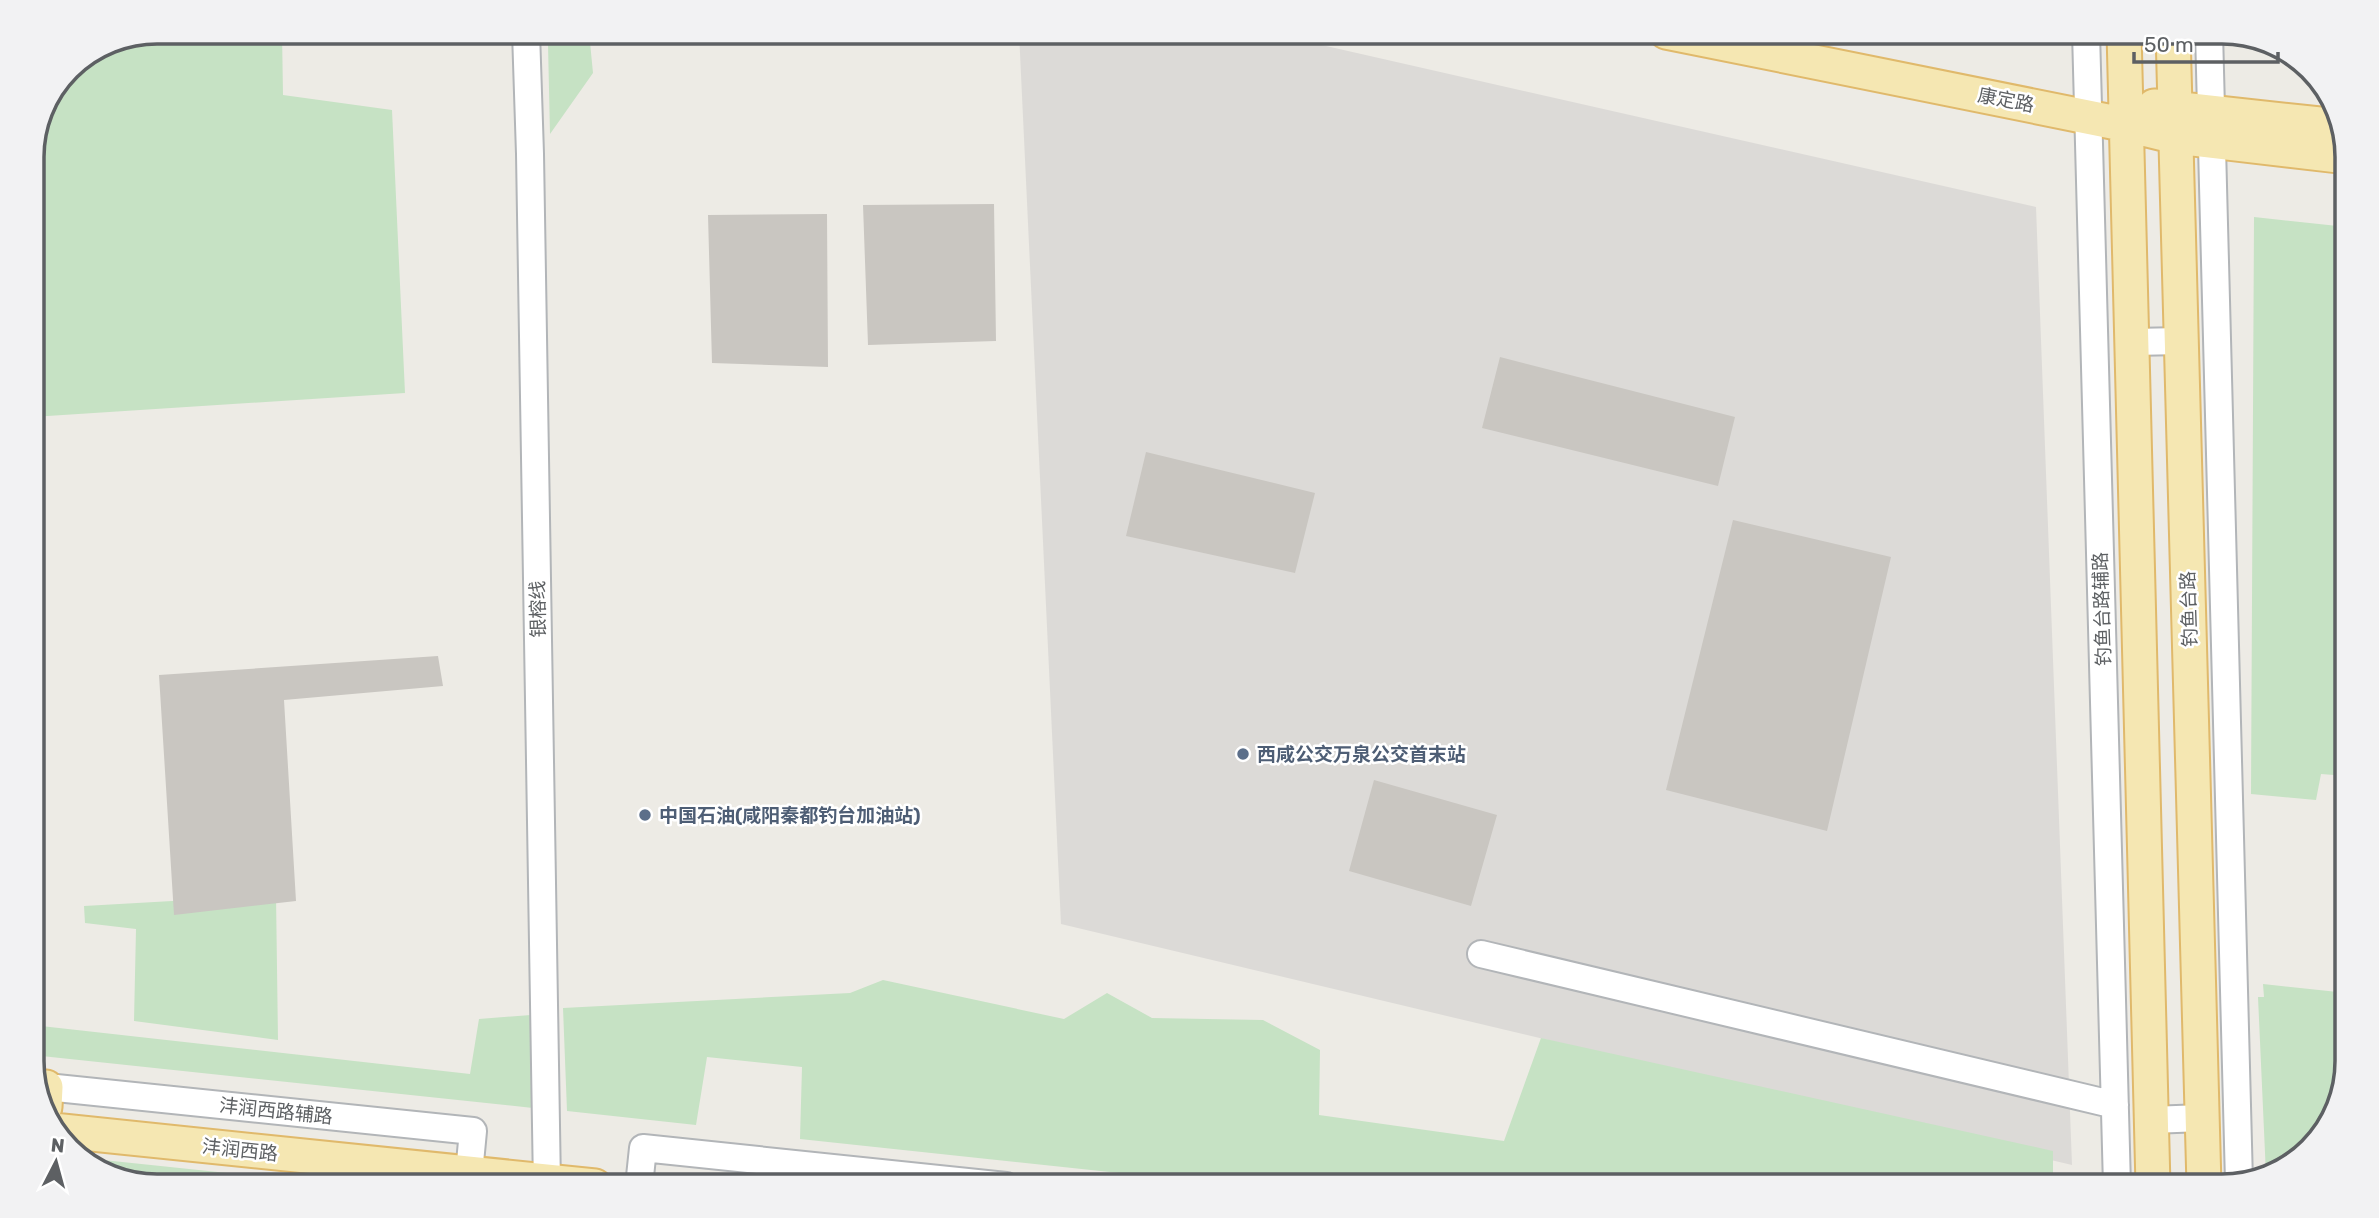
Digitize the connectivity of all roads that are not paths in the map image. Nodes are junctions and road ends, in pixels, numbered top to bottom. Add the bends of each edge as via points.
1 (526, 44) edge
2 (1734, 44) edge
3 (1821, 44) edge
4 (2086, 44) edge
5 (2124, 44) edge
6 (2172, 44) edge
7 (2209, 44) edge
8 (2088, 107) junction
9 (2126, 115) junction
10 (2175, 122) junction
11 (2330, 125) edge
12 (2212, 126) junction
13 (2335, 153) edge
14 (2182, 341) junction
15 (2132, 342) junction
16 (2135, 467) junction
17 (2100, 552) junction
18 (2187, 554) junction
19 (2225, 638) junction
20 (2109, 900) junction
21 (1481, 954) dead end
22 (2234, 980) junction
23 (2148, 985) junction
24 (2200, 1069) junction
25 (49, 1094) edge
26 (2115, 1105) junction
27 (2202, 1118) junction
28 (2151, 1120) junction
29 (91, 1134) edge
30 (469, 1173) junction
31 (2239, 1173) edge
32 (476, 1174) edge
33 (547, 1174) edge
34 (640, 1174) edge
35 (891, 1174) edge
36 (2117, 1174) edge
37 (2153, 1174) edge
38 (2204, 1174) edge

1 - 33 street, 银榕线
2 - 8 main road, 康定路
3 - 8 main road, 康定路
4 - 8 street, 钓鱼台路辅路
5 - 9 main road
6 - 10 main road, 钓鱼台路
7 - 12 street
8 - 9 main road, 康定路
8 - 17 street, 钓鱼台路辅路
9 - 10 main road, 康定路
9 - 15 main road
10 - 12 main road, 康定路
10 - 14 main road, 钓鱼台路
11 - 12 main road, 康定路
12 - 13 main road, 康定路
12 - 19 street
14 - 15 street
14 - 18 main road, 钓鱼台路
15 - 16 main road
16 - 17 street
16 - 23 main road
17 - 20 street, 钓鱼台路辅路
18 - 19 street
18 - 24 main road, 钓鱼台路
19 - 22 street
20 - 23 street
20 - 26 street, 钓鱼台路辅路
21 - 26 street
22 - 24 street
22 - 31 street
23 - 28 main road
24 - 27 main road, 钓鱼台路
25 - 30 street, 沣润西路辅路 via 474,1131
26 - 36 street, 钓鱼台路辅路
27 - 28 street
27 - 38 main road, 钓鱼台路
28 - 37 main road
29 - 30 main road, 沣润西路
30 - 32 main road, 沣润西路
34 - 35 street via 643,1148

